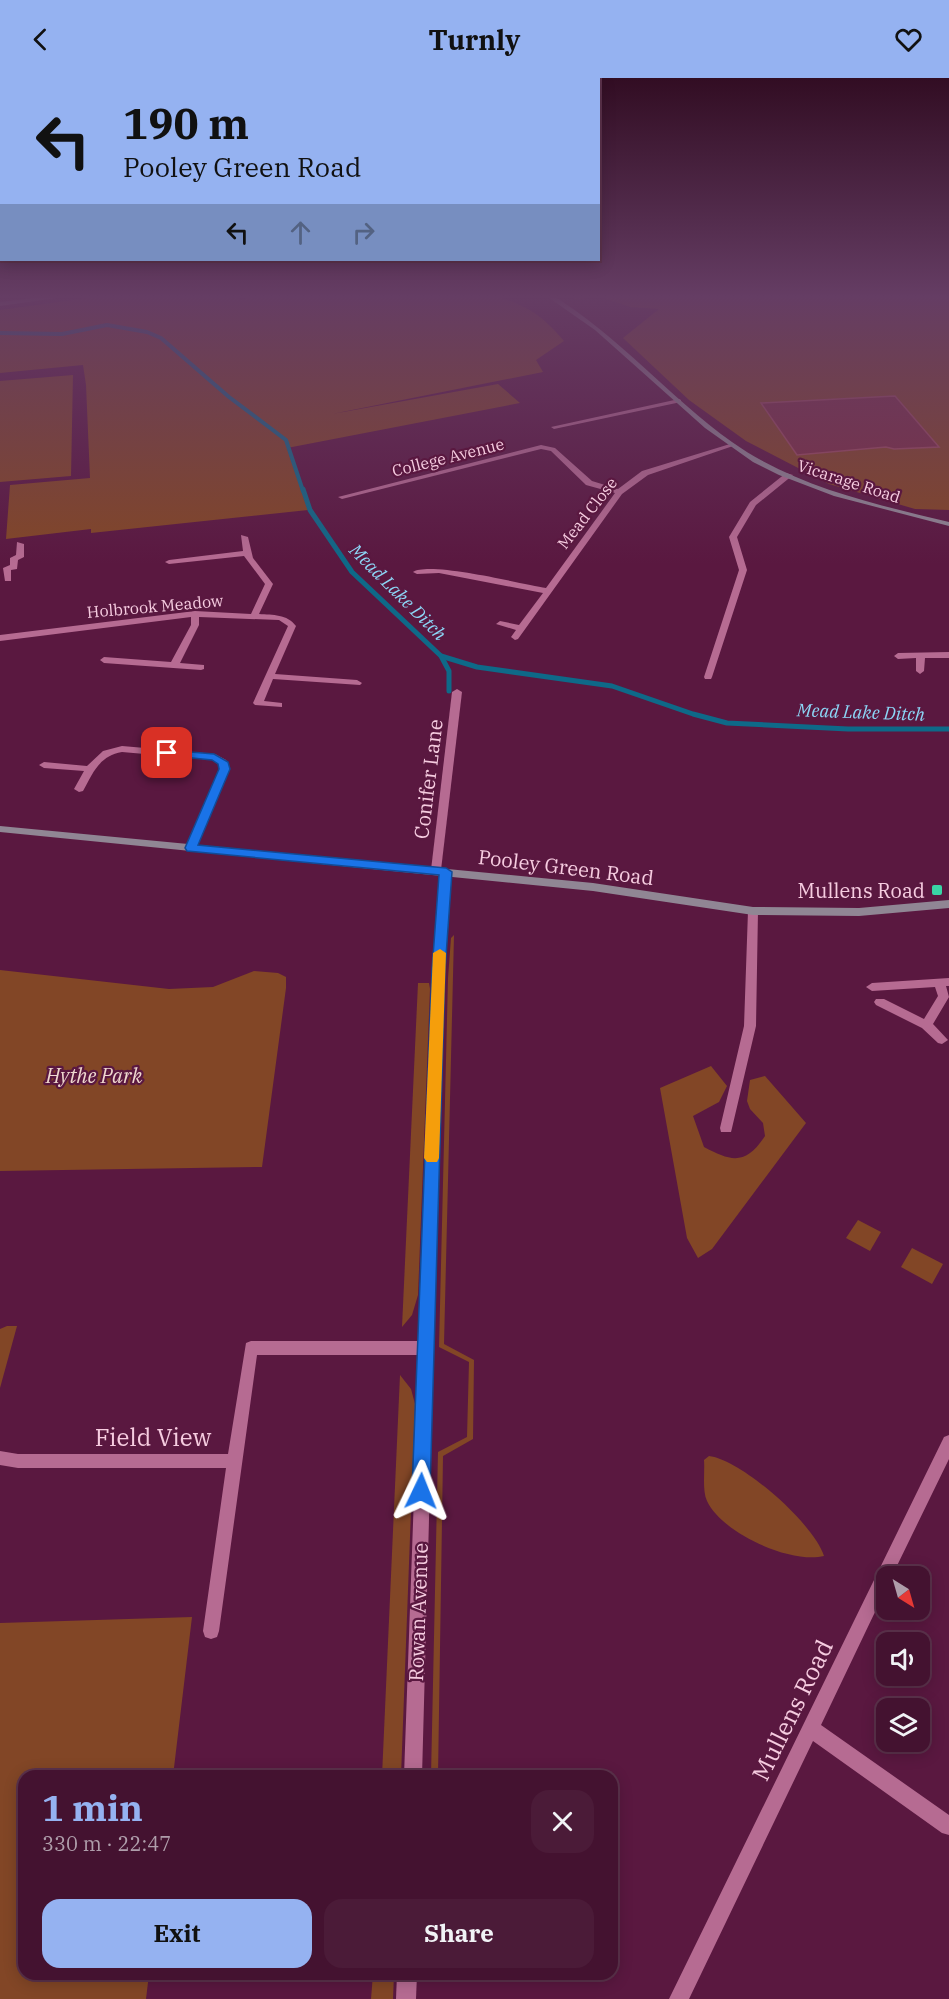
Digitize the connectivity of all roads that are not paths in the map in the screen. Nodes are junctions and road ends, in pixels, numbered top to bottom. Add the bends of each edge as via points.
1 (661, 385) edge
2 (679, 401) junction
3 (593, 418) junction
4 (603, 426) dead end
5 (554, 427) dead end
6 (732, 445) junction
7 (789, 476) junction
8 (619, 492) junction
9 (342, 497) dead end
10 (949, 524) edge
11 (244, 537) dead end
12 (20, 544) dead end
13 (247, 553) junction
14 (169, 562) dead end
15 (417, 572) dead end
16 (5, 575) edge
17 (546, 591) junction
18 (195, 614) junction
19 (254, 616) junction
20 (500, 624) dead end
21 (520, 628) junction
22 (0, 638) edge
23 (515, 638) dead end
24 (921, 655) junction
25 (949, 655) edge
26 (898, 656) dead end
27 (104, 660) dead end
28 (174, 665) junction
29 (201, 668) dead end
30 (920, 671) dead end
31 (269, 676) junction
32 (708, 677) dead end
33 (357, 683) dead end
34 (457, 692) dead end
35 (279, 705) dead end
36 (44, 765) dead end
37 (89, 770) junction
38 (79, 789) dead end
39 (0, 830) edge
40 (191, 848) junction
41 (441, 871) junction
42 (949, 904) edge
43 (753, 911) junction
44 (944, 982) edge
45 (872, 987) dead end
46 (880, 1002) dead end
47 (926, 1025) junction
48 (942, 1040) dead end
49 (726, 1128) dead end
50 (426, 1348) junction
51 (948, 1445) edge
52 (0, 1458) edge
53 (234, 1461) junction
54 (211, 1631) dead end
55 (810, 1728) junction
56 (413, 1770) edge
57 (949, 1826) edge
58 (407, 1980) edge
59 (406, 1999) edge
60 (679, 1999) edge

1 - 2 main road, Vicarage Road
2 - 3 street
2 - 6 main road, Vicarage Road
3 - 4 street
3 - 5 street
6 - 7 main road, Vicarage Road
6 - 8 street, Mead Close via 645,473
7 - 10 main road, Vicarage Road via 857,501
7 - 32 street via 753,504 733,537 743,570
8 - 9 street, College Avenue via 589,483 553,449 541,447
8 - 17 street, Mead Close
11 - 13 street
12 - 16 street via 20,557 14,558 14,567 8,568
13 - 14 street
13 - 19 street via 269,584
15 - 17 street via 439,571
17 - 21 street, Mead Close
18 - 19 street, Holbrook Meadow
18 - 22 street, Holbrook Meadow
18 - 28 street via 195,625
19 - 31 street, Holbrook Meadow via 280,618 292,626
20 - 21 street
21 - 23 street, Mead Close
24 - 25 street
24 - 26 street
24 - 30 street
27 - 28 street
28 - 29 street
31 - 33 street
31 - 35 street, Holbrook Meadow via 258,704
34 - 41 street, Conifer Lane
36 - 37 street
37 - 38 street
37 - 40 street via 100,755 122,749 214,757 223,762 224,769
39 - 40 main road, Pooley Green Road
40 - 41 main road, Pooley Green Road
41 - 43 main road, Pooley Green Road via 639,893
41 - 50 street, Rowan Avenue
42 - 43 main road, Pooley Green Road via 859,912
43 - 49 street via 750,1026
44 - 45 street
44 - 47 street via 944,996
46 - 47 street
47 - 48 street
50 - 53 street, Field View via 251,1348
50 - 56 street, Rowan Avenue
51 - 55 street, Mullens Road
52 - 53 street, Field View
53 - 54 street
55 - 57 street
55 - 60 street, Mullens Road
58 - 59 street

